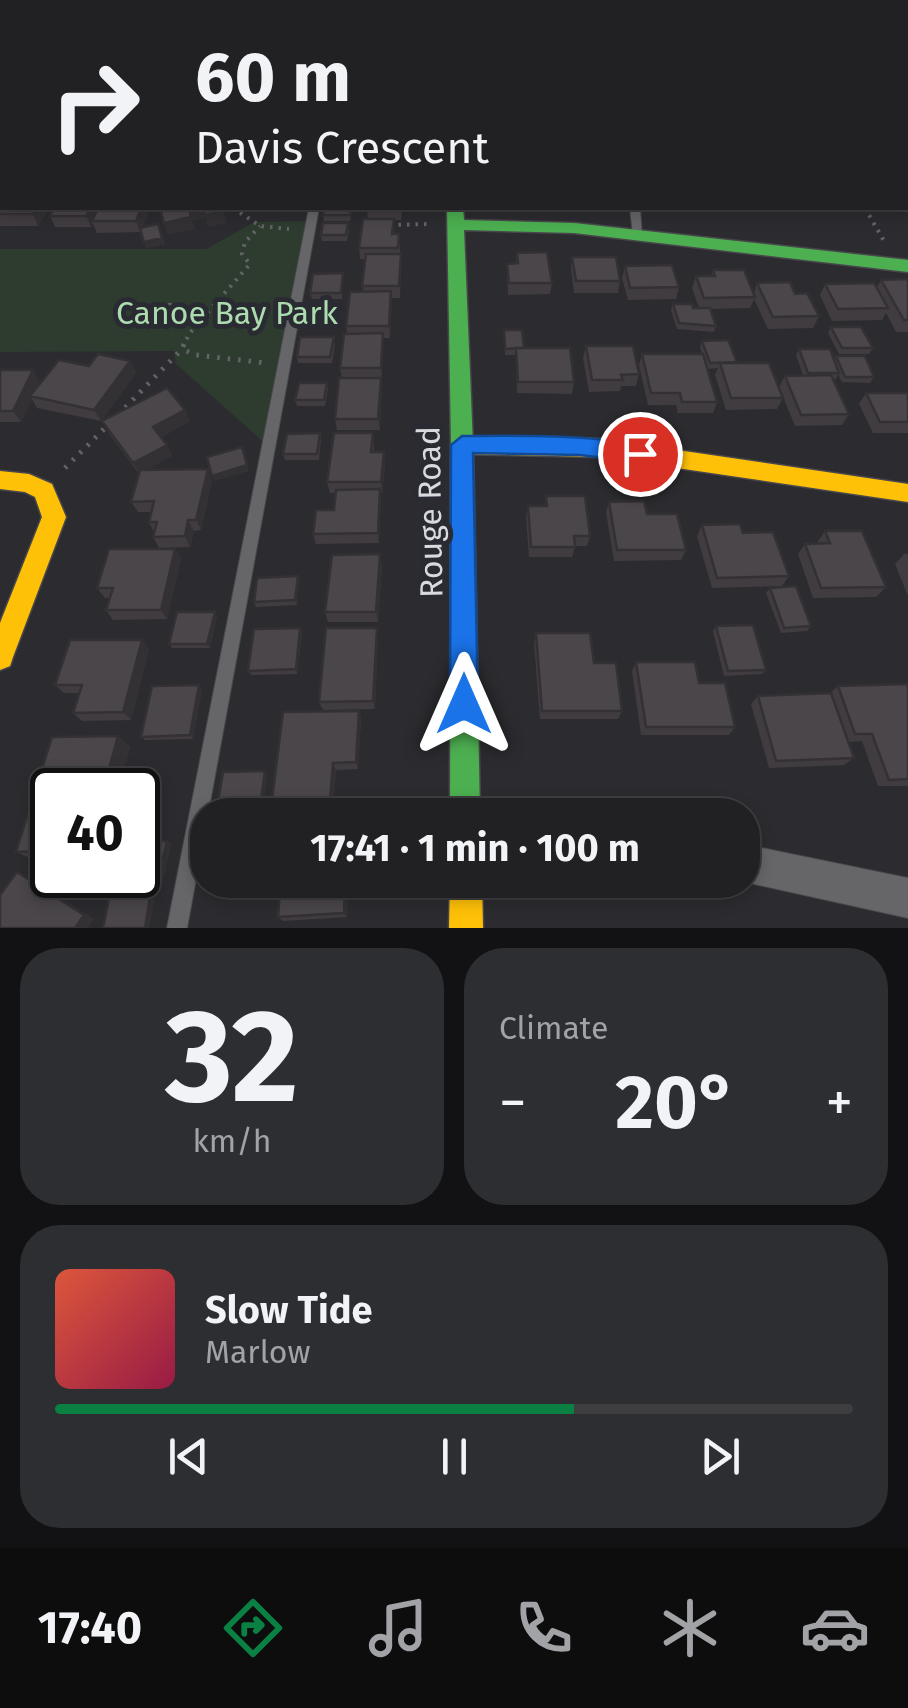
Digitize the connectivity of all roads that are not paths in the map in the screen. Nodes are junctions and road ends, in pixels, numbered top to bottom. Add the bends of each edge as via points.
1 (314, 210) edge
2 (635, 210) edge
3 (455, 216) edge
4 (638, 235) junction
5 (908, 266) edge
6 (462, 445) junction
7 (0, 480) edge
8 (908, 492) edge
9 (0, 656) edge
10 (465, 798) edge
11 (760, 867) edge
12 (466, 898) edge
13 (908, 898) edge
14 (177, 928) edge
15 (466, 928) edge

1 - 14 lane
2 - 4 lane
3 - 4 street
3 - 6 street, Rouge Road
4 - 5 street
6 - 8 street via 602,448
6 - 10 street, Rouge Road
7 - 9 street via 45,488 54,506
11 - 13 street
12 - 15 street

